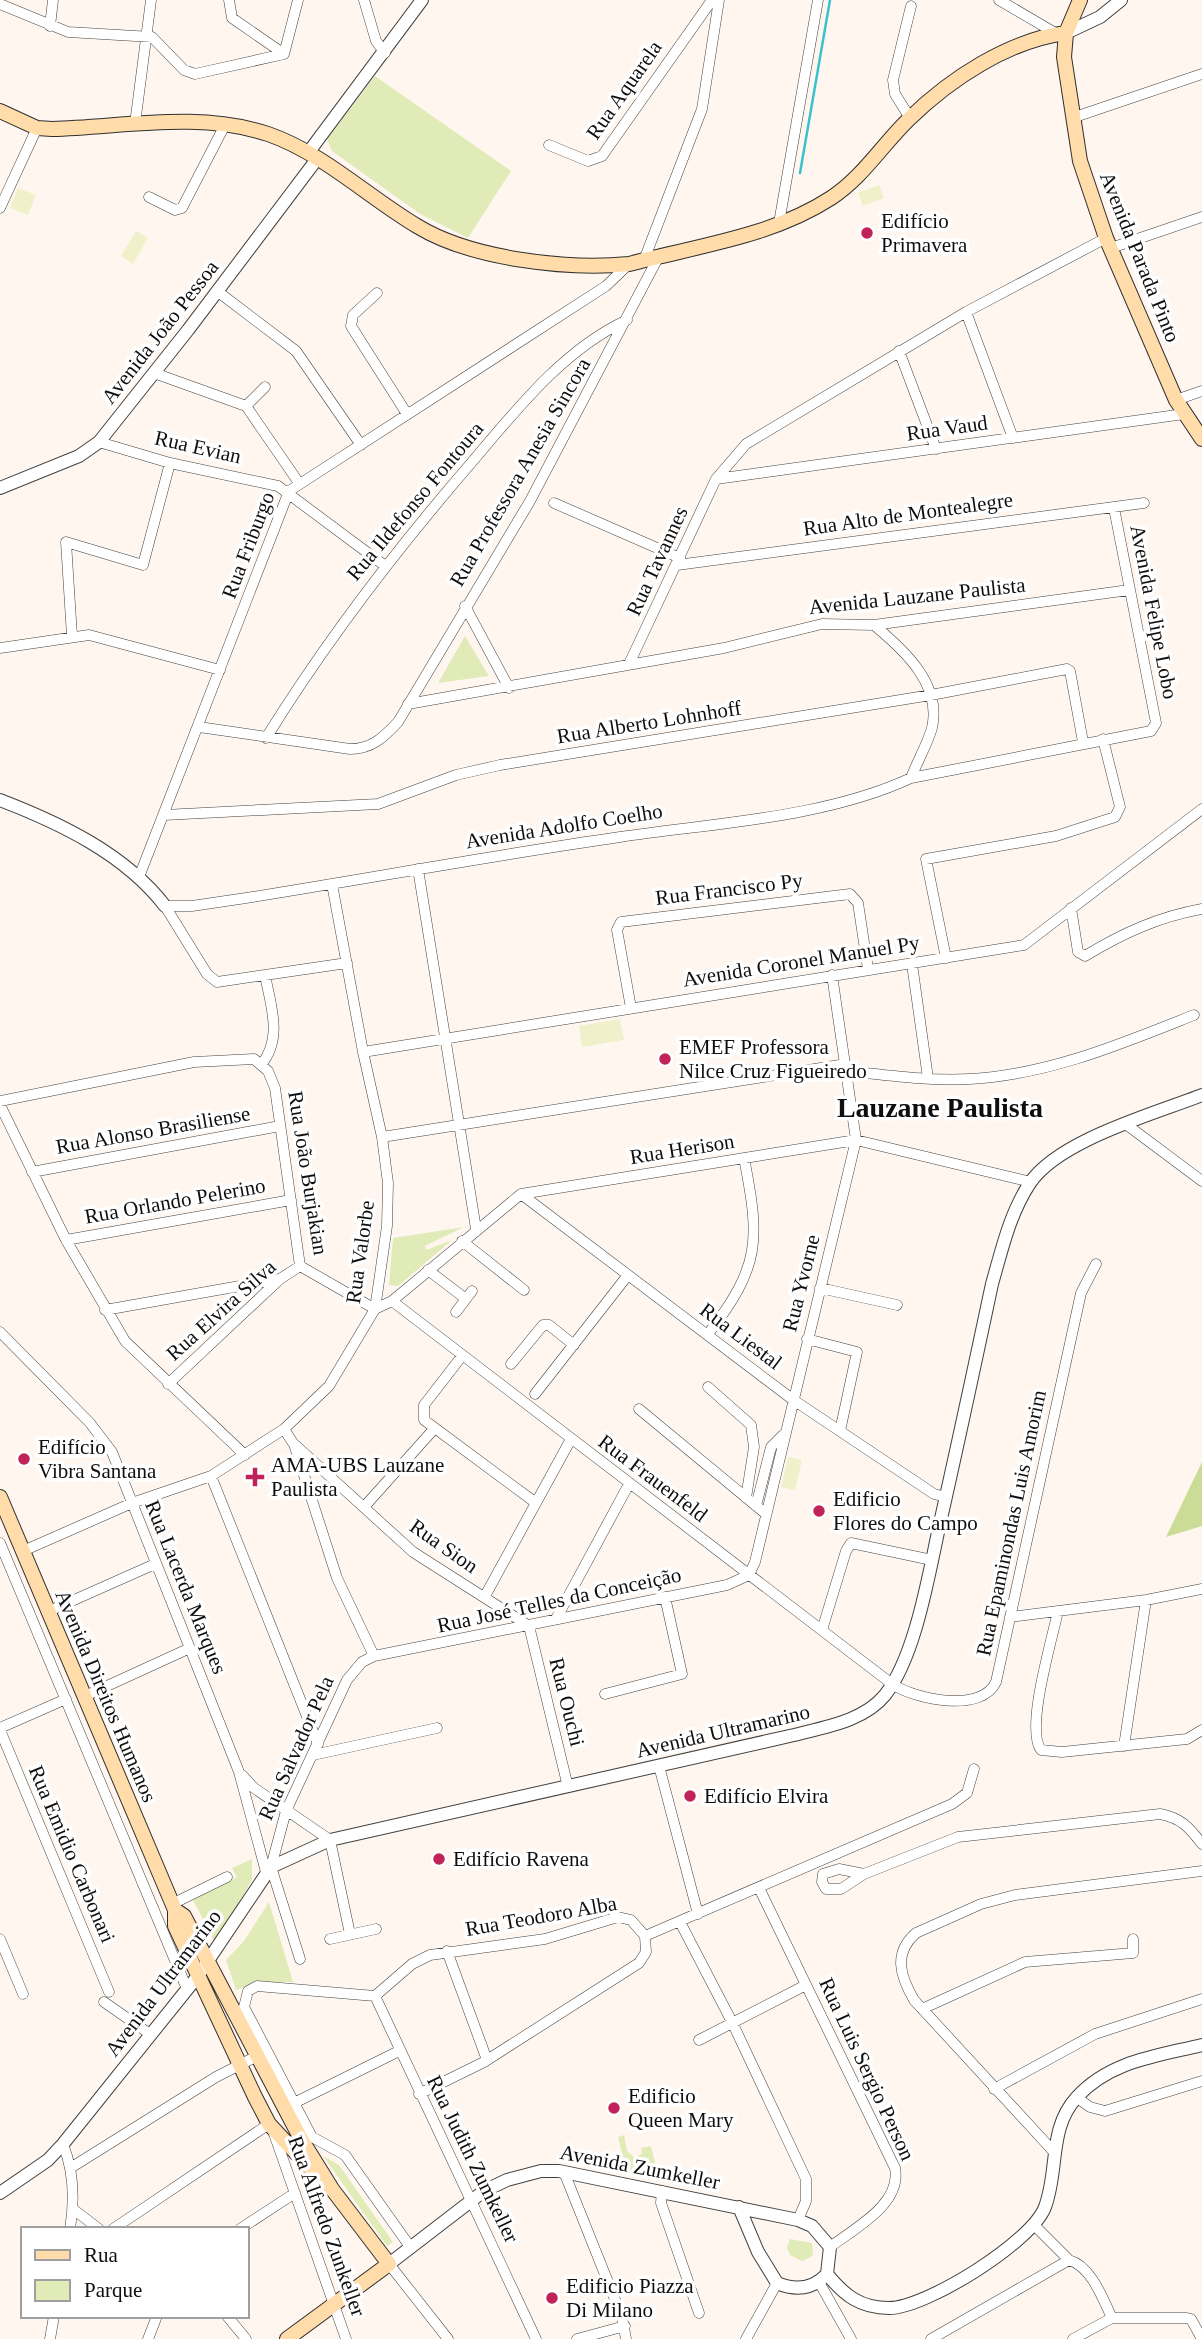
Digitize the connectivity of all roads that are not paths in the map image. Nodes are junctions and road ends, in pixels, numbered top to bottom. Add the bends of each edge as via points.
1 (53, 0) edge
2 (151, 0) edge
3 (229, 0) edge
4 (298, 0) edge
5 (364, 0) edge
6 (422, 0) edge
7 (712, 0) edge
8 (719, 0) edge
9 (818, 0) edge
10 (999, 0) edge
11 (1080, 0) edge
12 (1121, 0) edge
13 (0, 4) edge
14 (911, 6) dead end
15 (1034, 19) junction
16 (50, 26) junction
17 (1061, 33) junction
18 (146, 35) junction
19 (1037, 39) junction
20 (384, 53) junction
21 (284, 54) junction
22 (1202, 74) edge
23 (0, 111) edge
24 (910, 118) junction
25 (1072, 118) junction
26 (226, 123) junction
27 (135, 124) junction
28 (37, 128) junction
29 (549, 145) dead end
30 (313, 156) junction
31 (149, 197) dead end
32 (0, 208) edge
33 (1202, 217) edge
34 (779, 223) junction
35 (1108, 243) junction
36 (652, 258) junction
37 (629, 264) junction
38 (218, 291) junction
39 (377, 293) dead end
40 (966, 312) junction
41 (627, 319) junction
42 (899, 351) junction
43 (154, 373) junction
44 (265, 387) dead end
45 (1202, 391) edge
46 (1176, 400) junction
47 (246, 406) junction
48 (407, 414) junction
49 (1184, 414) junction
50 (1013, 438) junction
51 (1202, 439) edge
52 (99, 442) junction
53 (361, 445) junction
54 (936, 449) junction
55 (170, 463) junction
56 (716, 479) junction
57 (299, 482) junction
58 (0, 488) edge
59 (289, 491) junction
60 (554, 503) dead end
61 (1144, 503) dead end
62 (1114, 508) junction
63 (678, 562) junction
64 (384, 565) junction
65 (1129, 590) junction
66 (465, 606) junction
67 (874, 625) junction
68 (72, 636) junction
69 (0, 648) edge
70 (629, 664) junction
71 (220, 670) junction
72 (509, 688) junction
73 (931, 695) junction
74 (408, 704) junction
75 (1156, 723) joint
76 (199, 727) junction
77 (266, 738) junction
78 (1103, 739) junction
79 (1083, 742) junction
80 (911, 778) junction
81 (0, 800) edge
82 (1202, 809) edge
83 (164, 815) junction
84 (418, 869) junction
85 (139, 877) junction
86 (332, 884) junction
87 (165, 906) junction
88 (183, 907) junction
89 (1071, 908) junction
90 (1202, 909) edge
91 (173, 919) junction
92 (946, 958) junction
93 (347, 963) junction
94 (912, 964) junction
95 (868, 970) junction
96 (265, 975) junction
97 (832, 975) junction
98 (631, 1008) junction
99 (1194, 1016) dead end
100 (444, 1038) junction
101 (363, 1052) junction
102 (261, 1065) junction
103 (846, 1068) junction
104 (928, 1078) junction
105 (1202, 1096) edge
106 (0, 1103) edge
107 (457, 1125) junction
108 (1127, 1125) junction
109 (280, 1126) junction
110 (383, 1137) junction
111 (856, 1140) junction
112 (744, 1158) junction
113 (32, 1171) junction
114 (1202, 1181) edge
115 (1031, 1182) junction
116 (521, 1194) junction
117 (291, 1200) junction
118 (476, 1229) junction
119 (66, 1240) junction
120 (462, 1241) junction
121 (1096, 1264) dead end
122 (300, 1266) junction
123 (428, 1270) junction
124 (628, 1275) junction
125 (280, 1279) junction
126 (820, 1288) junction
127 (524, 1290) dead end
128 (392, 1301) junction
129 (897, 1305) dead end
130 (374, 1309) junction
131 (105, 1310) junction
132 (456, 1312) dead end
133 (0, 1332) edge
134 (708, 1334) junction
135 (807, 1339) junction
136 (573, 1345) junction
137 (462, 1356) junction
138 (511, 1364) dead end
139 (168, 1384) junction
140 (708, 1387) dead end
141 (536, 1394) dead end
142 (792, 1399) junction
143 (639, 1409) dead end
144 (284, 1429) junction
145 (434, 1429) junction
146 (841, 1431) junction
147 (783, 1435) junction
148 (571, 1439) junction
149 (293, 1443) junction
150 (245, 1455) junction
151 (211, 1476) junction
152 (629, 1484) junction
153 (0, 1497) edge
154 (946, 1497) junction
155 (746, 1498) junction
156 (132, 1503) junction
157 (536, 1503) junction
158 (756, 1506) junction
159 (364, 1507) junction
160 (766, 1514) junction
161 (0, 1543) edge
162 (23, 1551) junction
163 (932, 1560) junction
164 (155, 1564) junction
165 (749, 1575) junction
166 (1202, 1588) edge
167 (485, 1596) junction
168 (665, 1597) junction
169 (1146, 1600) junction
170 (1058, 1611) junction
171 (47, 1612) junction
172 (1010, 1617) junction
173 (556, 1619) junction
174 (529, 1626) junction
175 (822, 1630) junction
176 (190, 1648) junction
177 (374, 1656) junction
178 (892, 1684) junction
179 (605, 1694) dead end
180 (83, 1697) junction
181 (66, 1699) junction
182 (436, 1728) dead end
183 (0, 1729) edge
184 (1202, 1730) edge
185 (318, 1744) junction
186 (1124, 1746) junction
187 (313, 1755) junction
188 (659, 1766) junction
189 (974, 1769) dead end
190 (239, 1772) junction
191 (568, 1787) junction
192 (286, 1811) junction
193 (330, 1840) junction
194 (1202, 1843) edge
195 (269, 1869) junction
196 (1202, 1871) edge
197 (864, 1874) dead end
198 (227, 1877) dead end
199 (759, 1888) junction
200 (173, 1907) junction
201 (698, 1914) junction
202 (680, 1922) junction
203 (376, 1929) dead end
204 (350, 1934) junction
205 (645, 1936) junction
206 (0, 1938) edge
207 (330, 1939) dead end
208 (1133, 1939) dead end
209 (447, 1951) junction
210 (8, 1957) junction
211 (300, 1959) dead end
212 (208, 1962) junction
213 (0, 1966) edge
214 (197, 1977) junction
215 (806, 1985) junction
216 (187, 1989) junction
217 (23, 1994) dead end
218 (375, 1996) junction
219 (1202, 1999) edge
220 (922, 2009) junction
221 (732, 2022) junction
222 (150, 2034) junction
223 (699, 2040) dead end
224 (1202, 2045) edge
225 (399, 2050) junction
226 (257, 2056) junction
227 (486, 2060) junction
228 (239, 2065) junction
229 (1202, 2081) edge
230 (994, 2089) junction
231 (419, 2094) junction
232 (1076, 2097) junction
233 (293, 2103) junction
234 (270, 2125) junction
235 (63, 2144) junction
236 (1054, 2152) junction
237 (72, 2167) junction
238 (564, 2172) junction
239 (332, 2189) junction
240 (662, 2192) junction
241 (0, 2193) edge
242 (295, 2193) junction
243 (469, 2201) junction
244 (739, 2207) junction
245 (73, 2209) junction
246 (798, 2220) junction
247 (1034, 2225) junction
248 (70, 2227) edge
249 (96, 2227) edge
250 (116, 2227) edge
251 (243, 2227) edge
252 (830, 2247) junction
253 (411, 2248) junction
254 (1069, 2260) junction
255 (389, 2264) junction
256 (823, 2278) junction
257 (777, 2283) junction
258 (334, 2304) junction
259 (699, 2313) dead end
260 (54, 2318) edge
261 (157, 2318) edge
262 (229, 2318) edge
263 (1112, 2318) junction
264 (625, 2326) junction
265 (50, 2339) edge
266 (148, 2339) edge
267 (246, 2339) edge
268 (287, 2339) edge
269 (346, 2339) edge
270 (448, 2339) edge
271 (536, 2339) edge
272 (577, 2339) edge
273 (626, 2339) edge
274 (746, 2339) edge
275 (850, 2339) edge
276 (931, 2339) edge
277 (1073, 2339) edge
278 (1202, 2339) edge

1 - 16 street
2 - 18 street
3 - 21 street via 232,18
4 - 21 street
5 - 20 street
6 - 20 street, Avenida João Pessoa
7 - 29 street, Rua Aquarela via 602,156 589,161
8 - 36 street, Rua Professora Anesia Sincora via 702,109
9 - 34 street
10 - 15 street
11 - 17 main road, Avenida Parada Pinto
12 - 17 street via 1100,18
13 - 16 street
14 - 24 street via 893,79 895,94
15 - 17 street
15 - 19 street
16 - 18 street via 81,34
17 - 19 main road
17 - 25 main road, Avenida Parada Pinto
18 - 21 street via 184,70 195,74
18 - 27 street
19 - 24 main road via 980,65
20 - 30 street, Avenida João Pessoa
22 - 25 street
23 - 28 main road
24 - 34 main road via 856,179 828,200
25 - 35 main road, Avenida Parada Pinto via 1083,171
26 - 27 main road
26 - 30 main road via 281,139
26 - 31 street via 182,208
27 - 28 main road
28 - 32 street
30 - 37 main road via 417,226 453,244 561,263
30 - 38 street, Avenida João Pessoa
33 - 35 street, Rua Tavannes
34 - 36 main road
35 - 40 street, Rua Tavannes
35 - 46 main road, Avenida Parada Pinto
36 - 37 main road
36 - 41 street, Rua Professora Anesia Sincora
37 - 48 street, Rua Friburgo via 606,286
38 - 43 street, Avenida João Pessoa
38 - 53 street via 296,351
39 - 48 street via 353,315 351,326
40 - 42 street, Rua Tavannes
40 - 50 street
41 - 64 street, Rua Ildefonso Fontoura via 608,328 551,373
41 - 66 street, Rua Professora Anesia Sincora via 530,500
42 - 54 street
42 - 56 street, Rua Tavannes via 746,444
43 - 47 street
43 - 52 street, Avenida João Pessoa
44 - 47 street
45 - 46 street
46 - 49 main road, Avenida Parada Pinto
47 - 57 street
48 - 53 street, Rua Friburgo
49 - 50 street, Rua Vaud
49 - 51 main road, Avenida Parada Pinto
50 - 54 street, Rua Vaud
52 - 55 street, Rua Evian
52 - 58 street, Avenida João Pessoa via 79,456
53 - 57 street, Rua Friburgo
54 - 56 street, Rua Vaud
55 - 59 street, Rua Evian
55 - 68 street via 143,565 66,542
56 - 63 street, Rua Tavannes
57 - 59 street, Rua Friburgo
59 - 64 street, Rua Evian
59 - 71 street, Rua Friburgo
60 - 63 street
61 - 62 street, Rua Alto de Montealegre
62 - 63 street, Rua Alto de Montealegre
62 - 65 street, Avenida Felipe Lobo
63 - 70 street, Rua Tavannes
64 - 77 street, Rua Ildefonso Fontoura
65 - 67 street, Avenida Lauzane Paulista
65 - 75 street, Avenida Felipe Lobo
66 - 72 street
66 - 74 street, Rua Professora Anesia Sincora
67 - 70 street, Avenida Lauzane Paulista via 822,624 724,648
67 - 73 street via 915,664
68 - 69 street
68 - 71 street via 114,640
70 - 72 street
71 - 76 street, Rua Friburgo
72 - 74 street
73 - 79 street, Rua Alberto Lohnhoff via 1067,669
73 - 80 street via 932,728
73 - 83 street, Rua Alberto Lohnhoff via 500,765 456,775 378,804
74 - 77 street via 386,735 361,749
75 - 78 street, Avenida Adolfo Coelho via 1151,730
76 - 77 street
76 - 83 street, Rua Friburgo
78 - 79 street, Avenida Adolfo Coelho
78 - 92 street via 1120,807 1115,817 1056,836 926,859
79 - 80 street, Avenida Adolfo Coelho
80 - 84 street, Avenida Adolfo Coelho via 875,795 817,808
81 - 85 street via 78,836
82 - 89 street, Avenida Coronel Manuel Py
83 - 85 street, Rua Friburgo
84 - 86 street, Avenida Adolfo Coelho
84 - 100 street
85 - 87 street
86 - 88 street, Avenida Adolfo Coelho
86 - 93 street, Rua Valorbe
87 - 88 street, Avenida Adolfo Coelho
87 - 91 street
88 - 91 street
89 - 90 street via 1078,953 1085,956 1157,918
89 - 92 street, Avenida Coronel Manuel Py via 1024,945
91 - 96 street via 207,974 217,982
92 - 94 street, Avenida Coronel Manuel Py
93 - 96 street
93 - 101 street, Rua Valorbe
94 - 95 street, Avenida Coronel Manuel Py
94 - 104 street
95 - 97 street, Avenida Coronel Manuel Py
95 - 98 street, Rua Francisco Py via 858,903 850,894 621,922 617,930
96 - 102 street via 275,1034 272,1050
97 - 98 street, Avenida Coronel Manuel Py
97 - 103 street
98 - 100 street, Avenida Coronel Manuel Py
99 - 104 street via 1070,1061 1004,1075
100 - 101 street, Avenida Coronel Manuel Py
100 - 107 street
101 - 110 street, Rua Valorbe
102 - 106 street via 244,1058 194,1062
102 - 109 street, Rua João Burjakian via 272,1079
103 - 104 street
103 - 107 street
103 - 111 street
105 - 108 street, Avenida Ultramarino
106 - 113 street
107 - 110 street
107 - 118 street
108 - 114 street
108 - 115 street, Avenida Ultramarino via 1062,1154
109 - 113 street, Rua Alonso Brasiliense
109 - 117 street, Rua João Burjakian
110 - 130 street, Rua Valorbe via 388,1209
111 - 112 street, Rua Herison
111 - 115 street, Rua Herison
111 - 126 street, Rua Yvorne
112 - 116 street, Rua Herison
112 - 134 street via 754,1213 754,1244 745,1282
113 - 119 street
115 - 154 street, Avenida Ultramarino via 1006,1234
116 - 118 street, Rua Herison
116 - 124 street, Rua Liestal
117 - 119 street, Rua Orlando Pelerino
117 - 122 street, Rua João Burjakian
118 - 120 street, Rua Herison
119 - 131 street
120 - 123 street, Rua Herison
120 - 127 street
121 - 172 street, Rua Epaminondas Luis Amorim via 1081,1293
122 - 125 street, Rua Elvira Silva
122 - 130 street, Rua João Burjakian
123 - 128 street, Rua Herison
123 - 132 street via 469,1295
124 - 134 street, Rua Liestal
124 - 136 street
125 - 131 street
125 - 139 street, Rua Elvira Silva
126 - 129 street
126 - 135 street, Rua Yvorne
128 - 130 street, Rua Herison
128 - 137 street, Rua Frauenfeld
130 - 144 street, Rua Valorbe via 329,1386
131 - 139 street via 125,1341
133 - 156 street, Rua Lacerda Marques via 98,1432 112,1452
134 - 142 street, Rua Liestal
135 - 142 street, Rua Yvorne
135 - 146 street via 857,1352
136 - 138 street via 543,1325
136 - 141 street
137 - 145 street via 424,1405 424,1420
137 - 148 street, Rua Frauenfeld
139 - 150 street
140 - 155 street via 748,1419 754,1433
142 - 146 street, Rua Liestal
142 - 147 street, Rua Yvorne
143 - 155 street
144 - 149 street, Rua Sion
144 - 150 street, Rua Valorbe
145 - 157 street
145 - 159 street
146 - 154 street, Rua Liestal via 934,1494
147 - 158 street, Rua Yvorne via 771,1447
147 - 160 street, Rua Yvorne
148 - 152 street, Rua Frauenfeld
148 - 157 street
149 - 159 street, Rua Sion
149 - 177 street via 337,1578
150 - 151 street, Rua Valorbe
151 - 156 street, Rua Valorbe
151 - 185 street
152 - 165 street, Rua Frauenfeld
152 - 173 street
153 - 162 main road, Avenida Direitos Humanos
154 - 163 street, Avenida Ultramarino
155 - 158 street
156 - 162 street, Rua Valorbe
156 - 164 street, Rua Lacerda Marques
157 - 167 street
158 - 160 street
159 - 167 street, Rua Sion via 413,1552
160 - 165 street, Rua Yvorne
161 - 181 street
162 - 171 main road, Avenida Direitos Humanos
163 - 175 street via 856,1542 849,1545
163 - 178 street, Avenida Ultramarino via 914,1630
164 - 171 street
164 - 176 street, Rua Lacerda Marques
165 - 168 street, Rua José Telles da Conceição via 727,1586
165 - 175 street, Rua Frauenfeld
166 - 169 street
167 - 174 street, Rua Sion
168 - 173 street, Rua José Telles da Conceição
168 - 179 street via 682,1674
169 - 170 street
169 - 186 street
170 - 172 street
170 - 186 street via 1036,1718 1037,1744 1048,1751
171 - 180 main road, Avenida Direitos Humanos
172 - 178 street, Rua Epaminondas Luis Amorim via 996,1682 987,1695 975,1700 924,1697
173 - 174 street, Rua José Telles da Conceição
174 - 177 street, Rua José Telles da Conceição
174 - 191 street, Rua Ouchi
175 - 178 street, Rua Frauenfeld
176 - 180 street
176 - 190 street, Rua Lacerda Marques
177 - 185 street, Rua Salvador Pela via 347,1680
178 - 188 street, Avenida Ultramarino via 861,1714 829,1726
180 - 200 main road, Avenida Direitos Humanos
181 - 183 street
181 - 216 street
182 - 187 street
183 - 222 street, Rua Emidio Carbonari via 107,1997
184 - 186 street via 1187,1739
185 - 187 street, Rua Salvador Pela
187 - 192 street, Rua Salvador Pela
188 - 191 street, Avenida Ultramarino
188 - 201 street
189 - 199 street via 971,1787 960,1800
190 - 192 street, Rua Lacerda Marques
190 - 195 street, Rua Lacerda Marques
191 - 193 street, Avenida Ultramarino
192 - 193 street, Rua Lacerda Marques
192 - 195 street, Rua Salvador Pela
193 - 195 street, Avenida Ultramarino
193 - 204 street
194 - 197 street via 1187,1824 1160,1814 958,1838
195 - 211 street, Rua Lacerda Marques
195 - 212 street, Avenida Ultramarino
196 - 220 street via 1016,1895 981,1904 916,1933 900,1956 900,1971
198 - 200 street
199 - 201 street
199 - 215 street, Rua Luis Sergio Person
200 - 212 main road, Avenida Direitos Humanos via 184,1916
200 - 214 main road, Avenida Direitos Humanos via 173,1921
201 - 202 street
202 - 205 street
202 - 221 street
203 - 204 street
204 - 207 street
205 - 209 street, Rua Teodoro Alba via 631,1920 618,1917 545,1939
205 - 227 street via 646,1952 641,1961
206 - 210 street
208 - 220 street via 1133,1953 1025,1962
209 - 218 street, Rua Teodoro Alba via 422,1958
209 - 227 street
210 - 213 street
210 - 217 street
212 - 214 street, Avenida Ultramarino
212 - 226 main road, Avenida Direitos Humanos
214 - 216 street, Avenida Ultramarino
214 - 228 main road, Avenida Direitos Humanos
215 - 221 street
215 - 252 street, Rua Luis Sergio Person via 896,2174 891,2196
216 - 222 street, Avenida Ultramarino
218 - 225 street, Rua Judith Zumkeller
218 - 233 street via 265,1985 248,1991 245,2012
219 - 230 street via 1095,2034
220 - 230 street
221 - 223 street
221 - 246 street via 806,2179 806,2202
222 - 235 street, Avenida Ultramarino
224 - 232 street via 1110,2070
225 - 231 street, Rua Judith Zumkeller
225 - 233 street
226 - 228 street
226 - 239 main road, Avenida Direitos Humanos
227 - 231 street
228 - 234 main road, Avenida Direitos Humanos
228 - 237 street
229 - 232 street via 1105,2111
230 - 236 street
231 - 243 street, Rua Judith Zumkeller
232 - 236 street via 1066,2110
233 - 253 street via 312,2137 345,2155
234 - 239 main road, Avenida Direitos Humanos
234 - 242 street, Rua Alfredo Zunkeller
234 - 250 street
235 - 237 street
235 - 241 street, Avenida Ultramarino
236 - 247 street via 1045,2207
237 - 245 street
238 - 240 street, Avenida Zumkeller
238 - 243 street, Avenida Zumkeller via 524,2175
238 - 264 street
239 - 255 main road, Avenida Direitos Humanos
240 - 244 street, Avenida Zumkeller
240 - 259 street via 661,2203
242 - 251 street
242 - 258 street, Rua Alfredo Zunkeller
243 - 253 street, Avenida Zumkeller
243 - 271 street, Rua Judith Zumkeller
244 - 246 street, Avenida Zumkeller
244 - 257 street
245 - 248 street
245 - 249 street
246 - 252 street, Avenida Zumkeller via 812,2226
247 - 254 street
247 - 256 street via 954,2282 899,2307 849,2299
252 - 256 street
253 - 255 street, Avenida Zumkeller
254 - 263 street via 1088,2274
254 - 276 street
255 - 258 main road, Avenida Zumkeller
255 - 270 street, Avenida Direitos Humanos
256 - 257 street via 802,2288
256 - 275 street
257 - 274 street
258 - 268 main road, Avenida Zumkeller
258 - 269 street, Rua Alfredo Zunkeller
260 - 265 street
261 - 266 street
262 - 267 street
263 - 277 street
263 - 278 street via 1189,2318
264 - 272 street
264 - 273 street

